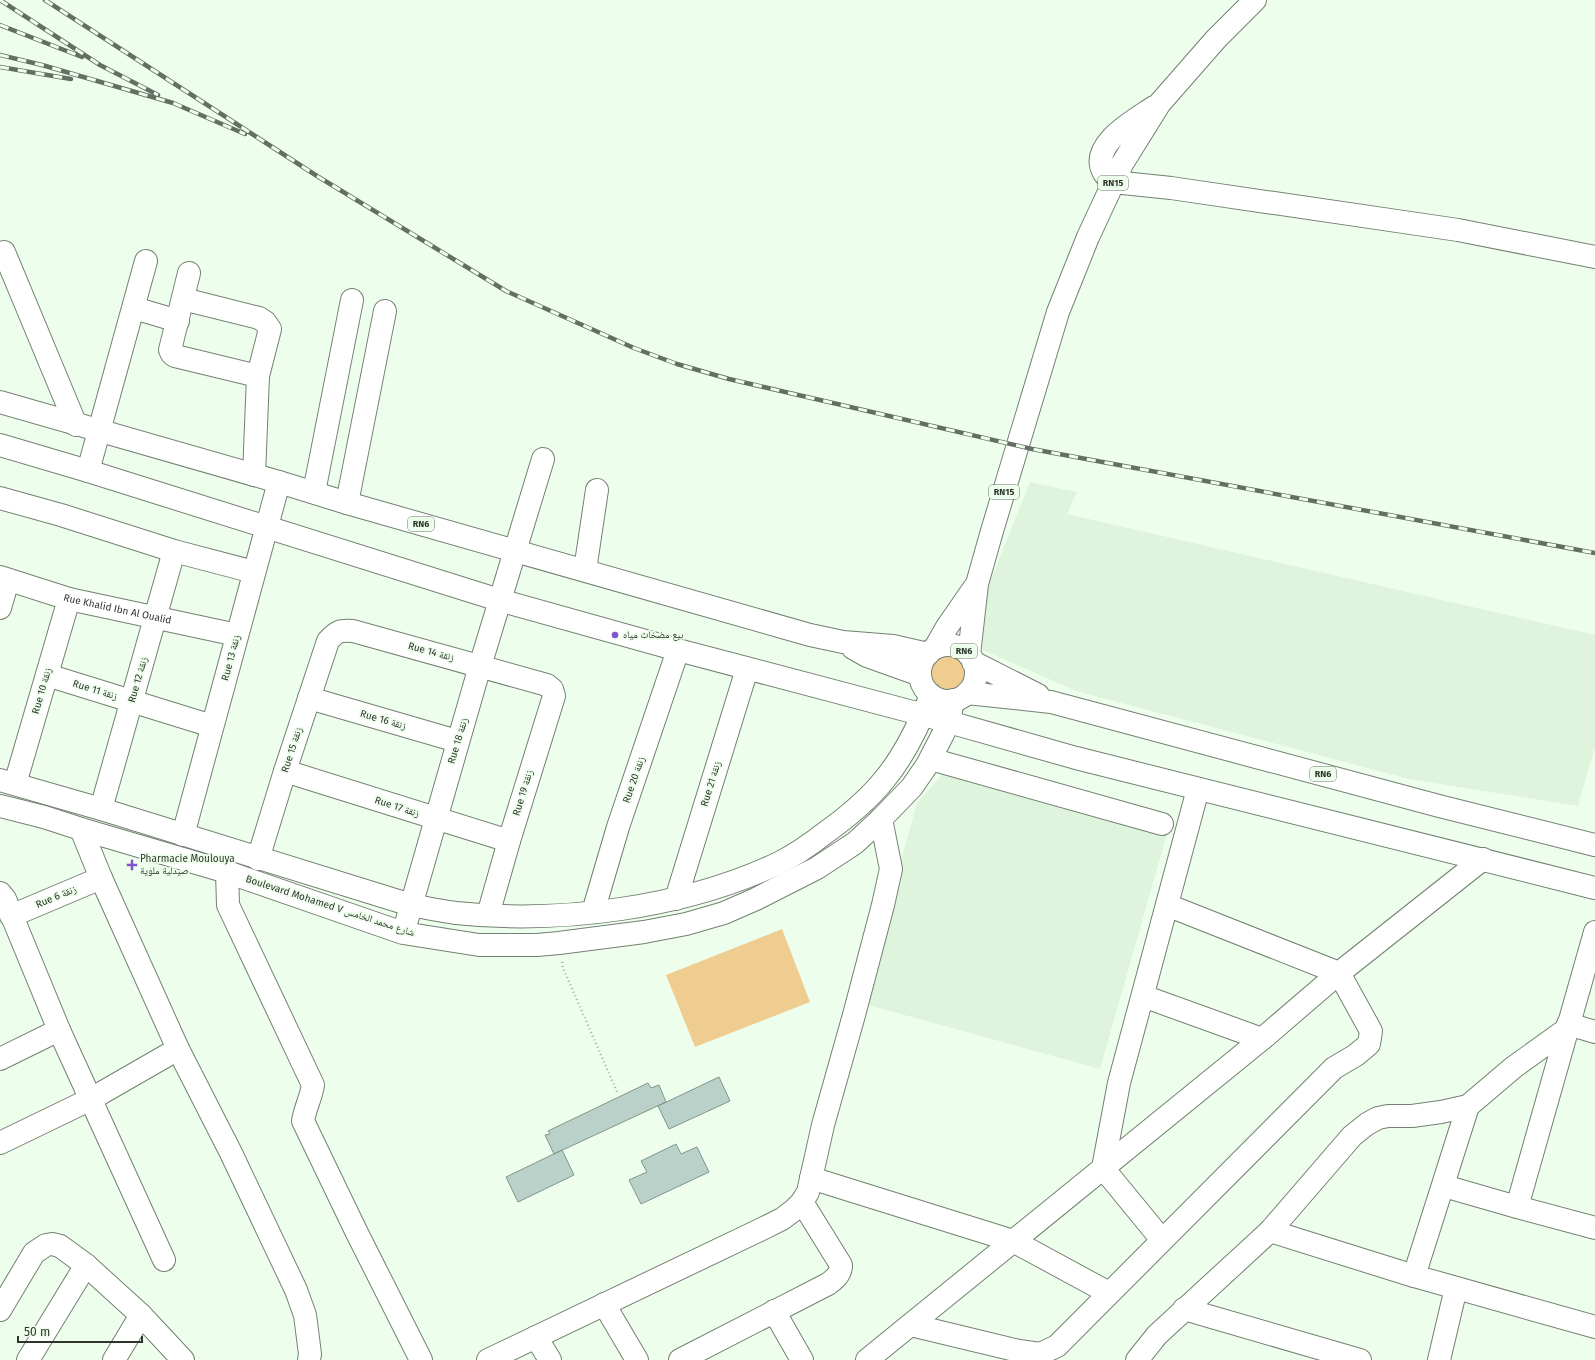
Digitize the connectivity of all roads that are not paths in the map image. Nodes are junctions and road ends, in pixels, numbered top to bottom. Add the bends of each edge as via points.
1 (1256, 0) edge
2 (1113, 182) junction
3 (4, 252) dead end
4 (1595, 257) edge
5 (146, 261) dead end
6 (189, 273) dead end
7 (183, 299) junction
8 (352, 300) dead end
9 (134, 308) junction
10 (385, 311) dead end
11 (178, 321) junction
12 (258, 376) junction
13 (0, 402) edge
14 (76, 425) junction
15 (100, 431) junction
16 (0, 445) edge
17 (543, 460) dead end
18 (88, 471) junction
19 (254, 475) junction
20 (279, 482) junction
21 (597, 490) dead end
22 (314, 492) junction
23 (0, 498) edge
24 (348, 503) junction
25 (266, 526) junction
26 (515, 550) junction
27 (174, 551) junction
28 (584, 570) junction
29 (254, 572) junction
30 (4, 579) edge
31 (977, 584) junction
32 (69, 599) junction
33 (499, 600) junction
34 (0, 608) edge
35 (156, 617) junction
36 (237, 635) junction
37 (328, 641) joint
38 (843, 642) junction
39 (678, 650) junction
40 (931, 651) junction
41 (971, 659) junction
42 (480, 666) junction
43 (747, 668) junction
44 (47, 675) junction
45 (920, 675) junction
46 (536, 682) joint
47 (960, 696) junction
48 (309, 698) junction
49 (132, 702) junction
50 (1052, 702) junction
51 (927, 705) junction
52 (948, 722) junction
53 (212, 726) junction
54 (457, 741) junction
55 (934, 760) dead end
56 (285, 771) junction
57 (8, 782) edge
58 (1198, 789) junction
59 (0, 806) edge
60 (101, 809) junction
61 (436, 819) junction
62 (881, 819) junction
63 (1162, 824) dead end
64 (81, 829) junction
65 (182, 835) junction
66 (509, 841) junction
67 (1595, 845) edge
68 (258, 859) junction
69 (1483, 860) junction
70 (227, 872) junction
71 (101, 878) junction
72 (1595, 888) edge
73 (0, 893) edge
74 (676, 899) junction
75 (1167, 905) junction
76 (411, 906) junction
77 (593, 912) junction
78 (488, 915) junction
79 (11, 916) junction
80 (1595, 932) edge
81 (403, 933) junction
82 (1339, 973) junction
83 (1143, 996) junction
84 (1567, 1026) junction
85 (59, 1030) junction
86 (1595, 1032) edge
87 (1262, 1039) junction
88 (178, 1049) junction
89 (0, 1059) edge
90 (91, 1099) junction
91 (1468, 1106) junction
92 (0, 1143) edge
93 (1103, 1168) junction
94 (811, 1178) junction
95 (1444, 1186) junction
96 (802, 1202) junction
97 (1518, 1208) junction
98 (1595, 1228) edge
99 (1270, 1231) junction
100 (1162, 1240) junction
101 (1013, 1241) junction
102 (164, 1260) dead end
103 (86, 1265) junction
104 (1414, 1276) junction
105 (1456, 1288) junction
106 (1109, 1293) junction
107 (604, 1304) junction
108 (1184, 1309) junction
109 (0, 1310) edge
110 (774, 1311) junction
111 (141, 1315) junction
112 (911, 1325) junction
113 (1595, 1327) edge
114 (536, 1337) junction
115 (712, 1353) edge
116 (28, 1360) edge
117 (114, 1360) edge
118 (182, 1360) edge
119 (309, 1360) edge
120 (421, 1360) edge
121 (488, 1360) edge
122 (550, 1360) edge
123 (637, 1360) edge
124 (680, 1360) edge
125 (802, 1360) edge
126 (867, 1360) edge
127 (1137, 1360) edge
128 (1360, 1360) edge
129 (1439, 1360) edge

1 - 2 street, RN15 via 1216,39 1160,103
2 - 4 street via 1171,188 1458,230
2 - 31 street, RN15 via 1076,264 1058,312
3 - 14 street
5 - 9 street
6 - 7 street
7 - 11 street
7 - 12 street via 259,318 265,322 270,329
8 - 22 street
9 - 11 street
9 - 15 street
10 - 24 street
11 - 12 street via 170,350 172,354
12 - 19 street
13 - 14 street, RN6
14 - 15 street, RN6
15 - 18 street
15 - 19 street, RN6
16 - 18 street
17 - 26 street, Rue 18 زنقة
18 - 25 street
19 - 20 street, RN6
20 - 22 street, RN6
20 - 25 street, Rue 13 زنقة
21 - 28 street
22 - 24 street, RN6
23 - 27 street
24 - 26 street, RN6
25 - 29 street, Rue 13 زنقة
25 - 33 street
26 - 28 street, RN6
26 - 33 street, Rue 18 زنقة
27 - 29 street
27 - 35 street, Rue 12 زنقة
28 - 38 street, RN6
29 - 36 street, Rue 13 زنقة
30 - 32 street, Rue Khalid Ibn Al Oualid
30 - 34 street
31 - 40 street, RN15
31 - 41 street, RN15
32 - 35 street, Rue Khalid Ibn Al Oualid
32 - 44 street, Rue 10 زنقة
33 - 39 street
33 - 42 street, Rue 18 زنقة
35 - 36 street, Rue Khalid Ibn Al Oualid
35 - 49 street, Rue 12 زنقة
36 - 53 street, Rue 13 زنقة
37 - 42 street, Rue 14 زنقة via 342,630 353,631
37 - 48 street, Rue 15 زنقة
38 - 40 street, RN6
38 - 45 street, RN6 via 867,656
39 - 43 street
39 - 77 street, Rue 20 زنقة via 618,827
40 - 41 street, RN6 via 942,646 957,646
40 - 45 street via 922,663
41 - 47 street, RN6 via 975,678 972,686
41 - 50 street, RN6
42 - 46 street, Rue 14 زنقة
42 - 54 street, Rue 18 زنقة
43 - 51 street
43 - 74 street, Rue 21 زنقة
44 - 49 street, Rue 11 زنقة
44 - 57 street, Rue 10 زنقة
45 - 51 street
46 - 66 street, Rue 19 زنقة via 547,685 552,689 554,696
47 - 50 street, RN6
47 - 51 street, RN6 via 938,699
47 - 52 street, Boulevard Mohamed V شارع محمد الخامس
48 - 54 street, Rue 16 زنقة
48 - 56 street, Rue 15 زنقة
49 - 53 street, Rue 11 زنقة
49 - 60 street, Rue 12 زنقة
50 - 67 street, RN6
51 - 52 street
51 - 74 street via 903,753 884,780 847,817 780,862 740,880
52 - 58 street
52 - 62 street, Boulevard Mohamed V شارع محمد الخامس via 927,765 912,788
53 - 65 street, Rue 13 زنقة
54 - 61 street, Rue 18 زنقة
55 - 63 street
56 - 61 street, Rue 17 زنقة
56 - 68 street, Rue 15 زنقة
57 - 60 street
58 - 69 street
58 - 75 street
59 - 64 street, Boulevard Mohamed V شارع محمد الخامس
60 - 65 street
61 - 66 street, Rue 17 زنقة
61 - 76 street, Rue 18 زنقة
62 - 81 street, Boulevard Mohamed V شارع محمد الخامس via 855,843 817,868 724,913 686,924 644,932 537,945 479,945
62 - 94 street via 891,869
64 - 70 street, Boulevard Mohamed V شارع محمد الخامس
64 - 71 street
65 - 68 street
66 - 78 street, Rue 19 زنقة
68 - 76 street
69 - 72 street
69 - 82 street
70 - 81 street, Boulevard Mohamed V شارع محمد الخامس
70 - 120 street via 228,905 313,1085 303,1121
71 - 79 street, Rue 6 زنقة
71 - 88 street
73 - 79 street
74 - 77 street
75 - 82 street
75 - 83 street
76 - 78 street
76 - 81 street, Rue 18 زنقة
77 - 78 street
79 - 85 street
80 - 84 street
82 - 87 street
82 - 100 street via 1371,1031 1369,1044 1334,1068
83 - 87 street
83 - 93 street via 1119,1083
84 - 86 street
84 - 91 street
84 - 97 street
85 - 89 street
85 - 90 street
87 - 93 street
88 - 90 street
88 - 119 street via 296,1290 305,1315
90 - 92 street
90 - 102 street
91 - 95 street
91 - 99 street via 1412,1116 1388,1116 1367,1124 1352,1136
93 - 100 street
93 - 101 street
94 - 96 street via 808,1192
94 - 101 street
95 - 97 street
95 - 104 street
96 - 107 street via 776,1222
96 - 110 street via 842,1265 841,1271 828,1284
97 - 98 street
99 - 104 street
99 - 108 street
100 - 106 street
101 - 106 street
101 - 112 street
103 - 109 street via 60,1246 52,1244 39,1249 29,1259
103 - 111 street
103 - 116 street
104 - 105 street
105 - 113 street
105 - 129 street
106 - 112 street via 1056,1346 1040,1354
107 - 114 street
107 - 123 street
108 - 127 street via 1157,1335
108 - 128 street
110 - 115 street
110 - 125 street
111 - 117 street
111 - 118 street
112 - 126 street
114 - 121 street
114 - 122 street
115 - 124 street

